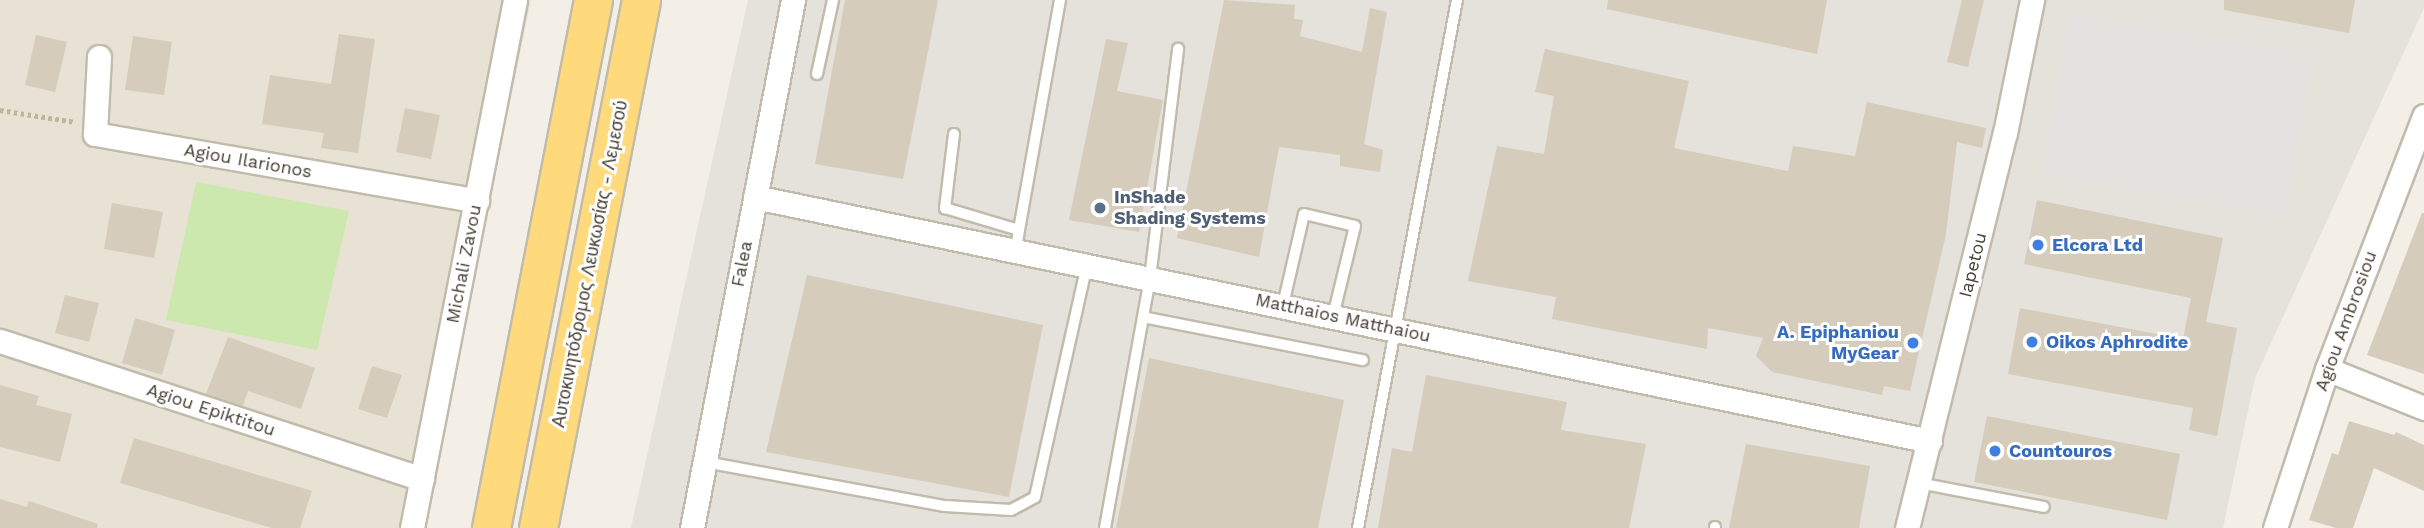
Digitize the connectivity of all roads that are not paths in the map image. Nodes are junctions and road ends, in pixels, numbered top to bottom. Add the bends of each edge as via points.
1 (515, 0) edge
2 (593, 0) edge
3 (641, 0) edge
4 (793, 0) edge
5 (833, 0) edge
6 (1060, 0) edge
7 (1457, 0) edge
8 (2032, 0) edge
9 (1178, 50) dead end
10 (99, 57) dead end
11 (817, 74) dead end
12 (2424, 116) edge
13 (954, 134) dead end
14 (755, 197) junction
15 (477, 201) junction
16 (1018, 240) junction
17 (1087, 265) junction
18 (1150, 278) junction
19 (1283, 305) junction
20 (1333, 316) junction
21 (1143, 317) junction
22 (1395, 329) junction
23 (0, 341) edge
24 (1363, 360) dead end
25 (2327, 369) junction
26 (568, 374) junction
27 (2424, 408) edge
28 (1930, 441) junction
29 (705, 462) junction
30 (422, 479) junction
31 (1919, 483) junction
32 (2045, 507) dead end
33 (412, 528) edge
34 (491, 528) edge
35 (538, 528) edge
36 (549, 528) edge
37 (692, 528) edge
38 (1105, 528) edge
39 (1358, 528) edge
40 (1907, 528) edge
41 (2275, 528) edge

1 - 15 street, Michali Zavou
2 - 34 highway
3 - 26 highway, Αυτοκινητόδρομος Λευκωσίας - Λεμεσού
4 - 14 street, Falea
5 - 11 lane
6 - 16 lane
7 - 22 lane
8 - 28 street, Iapetou via 2005,133
9 - 18 lane
10 - 15 street, Agiou Ilarionos via 95,134
12 - 25 street, Agiou Ambrosiou
13 - 16 lane via 945,208
14 - 16 street, Matthaios Matthaiou
14 - 29 street, Falea
15 - 30 street, Michali Zavou
16 - 17 street, Matthaios Matthaiou
17 - 18 street, Matthaios Matthaiou
17 - 29 lane via 1035,497 1011,510 945,506
18 - 19 street, Matthaios Matthaiou
18 - 21 lane
19 - 20 street, Matthaios Matthaiou
19 - 20 lane via 1304,214 1355,226
20 - 22 street, Matthaios Matthaiou
21 - 24 lane
21 - 38 lane
22 - 28 street, Matthaios Matthaiou
22 - 39 lane
23 - 30 street, Agiou Epiktitou
25 - 27 street
25 - 41 street, Agiou Ambrosiou
26 - 35 highway, Αυτοκινητόδρομος Λευκωσίας - Λεμεσού
26 - 36 highway
28 - 31 street, Iapetou
29 - 37 street, Falea
30 - 33 street, Michali Zavou
31 - 32 lane
31 - 40 street, Iapetou

